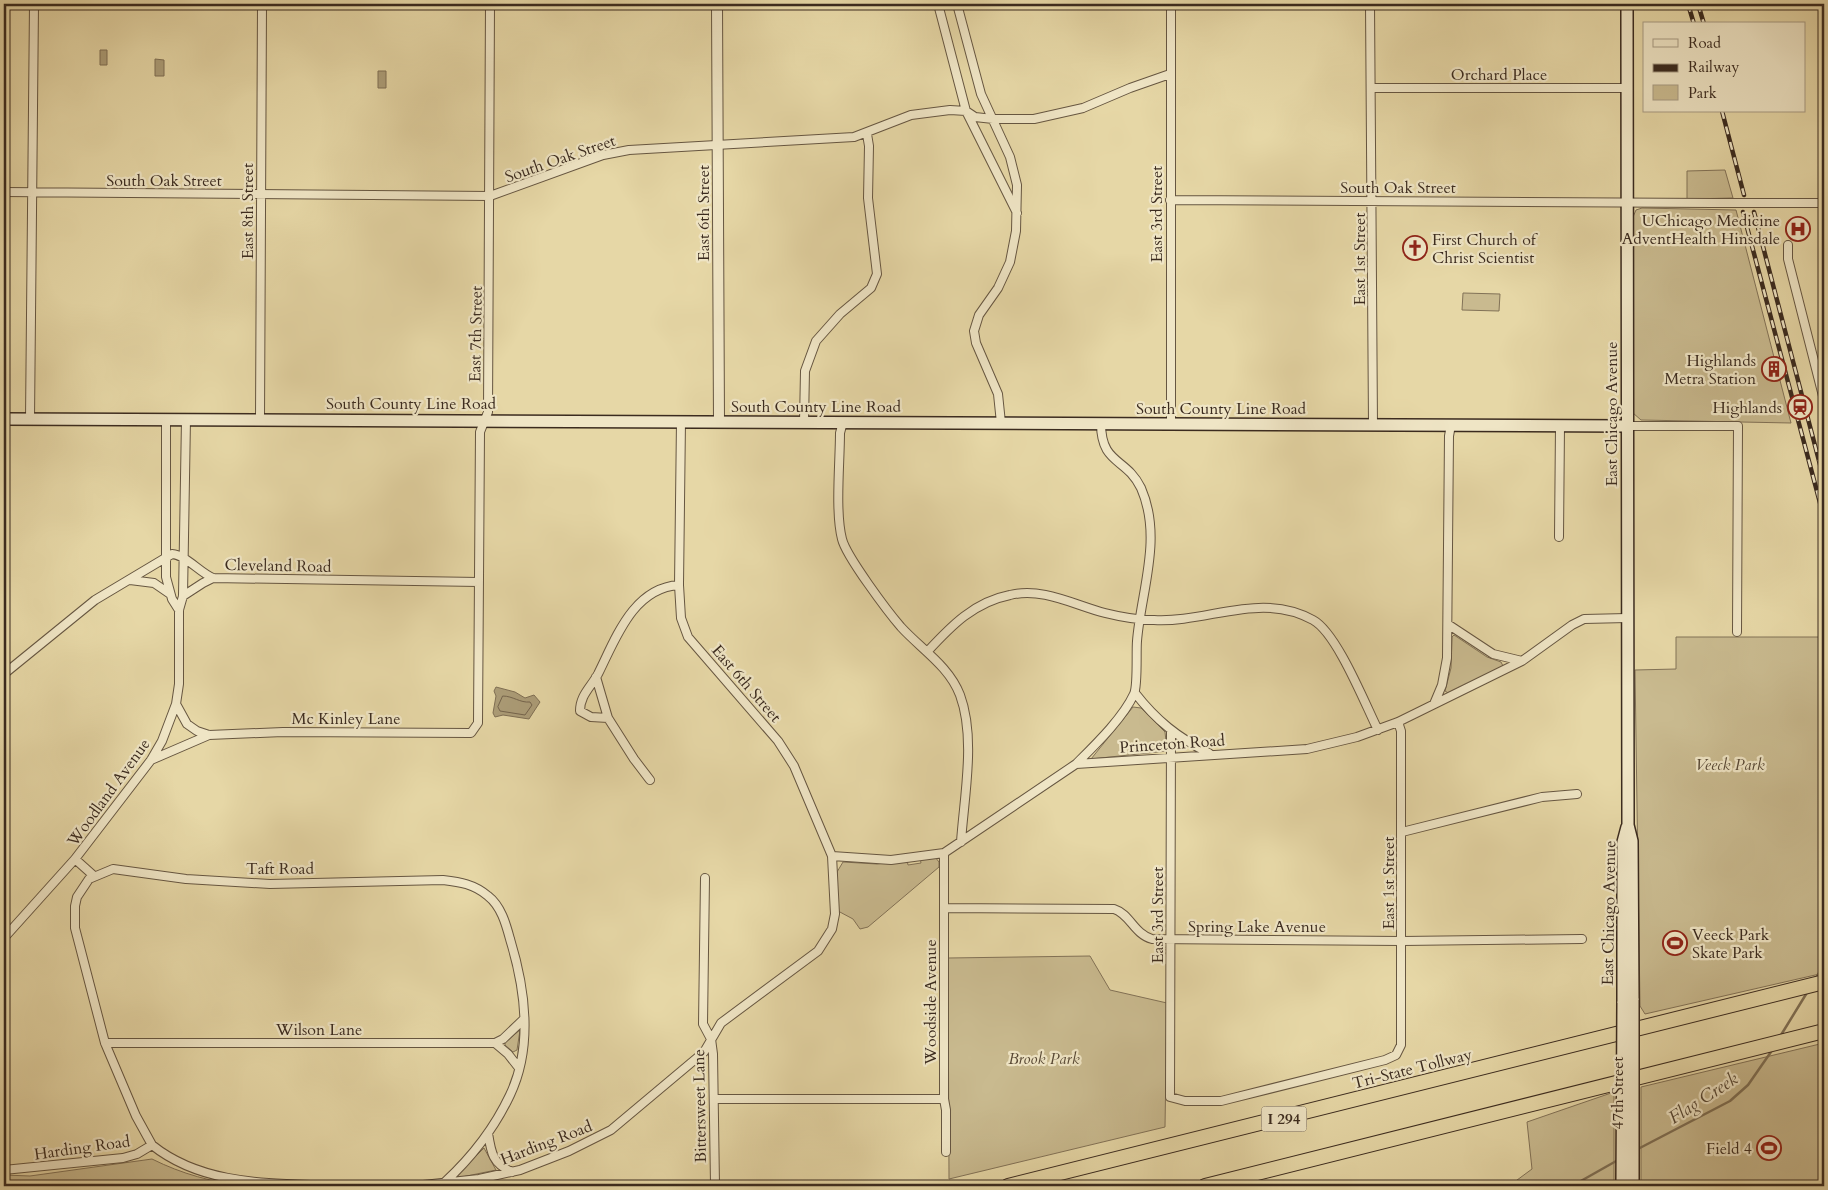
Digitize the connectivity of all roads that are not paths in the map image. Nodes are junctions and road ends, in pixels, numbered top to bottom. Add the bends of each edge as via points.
1 (34, 4) edge
2 (262, 4) edge
3 (490, 4) edge
4 (718, 4) edge
5 (938, 4) edge
6 (957, 4) edge
7 (1171, 4) edge
8 (1370, 4) edge
9 (1627, 4) edge
10 (1170, 74) junction
11 (1371, 88) junction
12 (1627, 88) junction
13 (966, 112) junction
14 (993, 119) junction
15 (866, 134) junction
16 (718, 143) junction
17 (4, 192) edge
18 (32, 193) junction
19 (261, 194) junction
20 (490, 196) junction
21 (1170, 200) junction
22 (1372, 200) junction
23 (1627, 202) junction
24 (1824, 203) edge
25 (1018, 215) junction
26 (1788, 245) dead end
27 (1824, 400) edge
28 (4, 419) edge
29 (30, 419) junction
30 (166, 419) junction
31 (186, 419) junction
32 (260, 419) junction
33 (484, 420) junction
34 (681, 421) junction
35 (719, 421) junction
36 (804, 422) junction
37 (843, 422) junction
38 (1001, 423) junction
39 (1101, 424) junction
40 (1171, 424) junction
41 (1373, 425) junction
42 (1450, 425) junction
43 (1560, 426) junction
44 (1627, 426) junction
45 (1559, 537) dead end
46 (166, 556) junction
47 (184, 558) junction
48 (213, 578) junction
49 (128, 580) junction
50 (479, 582) junction
51 (679, 585) junction
52 (170, 594) junction
53 (183, 596) junction
54 (179, 610) junction
55 (1627, 618) junction
56 (1139, 619) junction
57 (1449, 625) junction
58 (1737, 632) dead end
59 (927, 652) junction
60 (1522, 661) junction
61 (4, 674) edge
62 (596, 677) junction
63 (1135, 693) junction
64 (176, 704) junction
65 (1434, 704) junction
66 (608, 718) junction
67 (1398, 722) junction
68 (478, 723) joint
69 (1378, 730) junction
70 (1172, 732) junction
71 (209, 735) junction
72 (1211, 754) junction
73 (1171, 757) junction
74 (151, 760) junction
75 (1076, 764) junction
76 (650, 780) dead end
77 (1576, 794) dead end
78 (1402, 832) junction
79 (961, 842) junction
80 (944, 853) junction
81 (832, 856) junction
82 (75, 859) junction
83 (94, 876) junction
84 (705, 878) dead end
85 (944, 908) junction
86 (4, 938) edge
87 (1582, 939) dead end
88 (1170, 940) junction
89 (1402, 941) junction
90 (1824, 982) edge
91 (1628, 1002) junction
92 (524, 1019) junction
93 (1818, 1033) edge
94 (711, 1039) junction
95 (105, 1043) junction
96 (494, 1043) junction
97 (1401, 1045) joint
98 (519, 1068) junction
99 (715, 1099) junction
100 (944, 1099) junction
101 (488, 1133) junction
102 (152, 1145) junction
103 (946, 1152) dead end
104 (4, 1170) edge
105 (512, 1172) junction
106 (445, 1182) junction
107 (715, 1185) dead end
108 (334, 1186) edge
109 (414, 1186) edge
110 (1008, 1186) edge
111 (1205, 1186) edge
112 (1622, 1186) edge
113 (1633, 1186) edge

1 - 18 street
2 - 19 street, East 8th Street
3 - 20 street, East 7th Street
4 - 16 street, East 6th Street
5 - 13 street
6 - 14 street via 981,94
7 - 10 street, East 3rd Street
8 - 11 street, East 1st Street
9 - 12 main road, East Chicago Avenue
10 - 14 street, South Oak Street via 1064,113 1015,120
10 - 21 street, East 3rd Street
11 - 12 street, Orchard Place
11 - 22 street, East 1st Street
12 - 23 main road, East Chicago Avenue
13 - 14 street, South Oak Street via 975,117
13 - 15 street, South Oak Street via 950,110 911,115
13 - 25 street
14 - 25 street via 1014,171
15 - 16 street, South Oak Street
15 - 36 street via 869,146 868,198 877,274 871,288 840,314 816,341 805,371
16 - 20 street, South Oak Street via 652,147 603,155
16 - 35 street, East 6th Street
17 - 18 street, South Oak Street
18 - 19 street, South Oak Street
18 - 29 street
19 - 20 street, South Oak Street
19 - 32 street, East 8th Street
20 - 33 street, East 7th Street via 488,412
21 - 22 street, South Oak Street
21 - 40 street, East 3rd Street
22 - 23 street, South Oak Street
22 - 41 street, East 1st Street
23 - 24 street, South Oak Street, bridge
23 - 44 main road, East Chicago Avenue
25 - 38 street via 1010,262 998,288 979,315 974,331 998,394
26 - 27 street via 1788,259
28 - 29 main road, South County Line Road
29 - 30 main road, South County Line Road
30 - 31 main road, South County Line Road
30 - 46 street, Woodland Avenue
31 - 32 main road, South County Line Road
31 - 47 street, Woodland Avenue
32 - 33 main road, South County Line Road
33 - 34 main road, South County Line Road
33 - 50 street, East 7th Street via 480,432
34 - 35 main road, South County Line Road
34 - 51 street, East 6th Street
35 - 36 main road, South County Line Road
36 - 37 main road, South County Line Road
37 - 38 main road, South County Line Road
37 - 59 street via 840,433 842,540 884,604
38 - 39 main road, South County Line Road
39 - 40 main road, South County Line Road
39 - 56 street via 1103,445 1140,487 1147,509 1151,557
40 - 41 main road, South County Line Road
41 - 42 main road, South County Line Road
42 - 43 main road, South County Line Road
42 - 57 street
43 - 44 main road, South County Line Road
43 - 45 street
44 - 55 main road, East Chicago Avenue
44 - 58 street via 1738,426
46 - 47 street
46 - 49 street
46 - 52 street, Woodland Avenue
47 - 48 street, Cleveland Road via 194,568
47 - 53 street, Woodland Avenue
48 - 50 street, Cleveland Road
48 - 53 street
49 - 52 street via 154,583
49 - 61 street via 95,600
50 - 68 street, East 7th Street
51 - 62 street via 655,591 634,608
51 - 81 street, East 6th Street via 681,618 688,637 794,766
52 - 54 street, Woodland Avenue
53 - 54 street, Woodland Avenue
54 - 64 street, Woodland Avenue via 180,666
55 - 60 street, Princeton Road via 1584,619
55 - 91 main road, East Chicago Avenue via 1628,825 1632,842
56 - 59 street via 1106,613 1046,594 1012,594 982,604 966,614
56 - 63 street
56 - 69 street via 1174,620 1256,608 1295,612 1315,621 1326,630 1344,660
57 - 60 street via 1493,654
57 - 65 street via 1446,667
59 - 79 street via 950,677 960,693 965,712 968,731
60 - 65 street, Princeton Road
62 - 66 street
62 - 66 street via 580,700 580,711 591,717
63 - 70 street
63 - 75 street
64 - 71 street, Mc Kinley Lane via 187,724
64 - 74 street, Woodland Avenue
65 - 67 street, Princeton Road
66 - 76 street
67 - 69 street, Princeton Road
67 - 78 street, East 1st Street via 1401,731
68 - 71 street, Mc Kinley Lane via 471,733
69 - 72 street, Princeton Road via 1307,749
70 - 72 street
70 - 73 street, East 3rd Street
71 - 74 street, Mc Kinley Lane
72 - 73 street, Princeton Road
73 - 75 street, Princeton Road
73 - 88 street, East 3rd Street
74 - 82 street, Woodland Avenue
75 - 79 street, Princeton Road
77 - 78 street via 1542,797
78 - 89 street, East 1st Street
79 - 80 street, Princeton Road
80 - 81 street, Princeton Road via 891,860
80 - 85 street, Woodside Avenue
81 - 94 street, East 6th Street via 835,914 832,929 818,951 721,1023
82 - 83 street
82 - 86 street, Woodland Avenue
83 - 92 street, Taft Road via 120,868 186,879 270,884 443,880 469,883 490,896 505,919 518,966
83 - 95 street via 77,897 75,928
84 - 94 street, Bittersweet Lane via 703,1024
85 - 88 street, Spring Lake Avenue via 1114,908 1144,937
85 - 100 street, Woodside Avenue
87 - 89 street, Spring Lake Avenue
88 - 89 street, Spring Lake Avenue
88 - 97 street, East 3rd Street via 1170,1097 1185,1101 1220,1101 1385,1060 1396,1055
89 - 97 street, East 1st Street
90 - 110 highway, Tri-State Tollway / I 294
91 - 112 main road, 47th Street, bridge
91 - 113 main road, 47th Street, bridge
92 - 96 street
92 - 98 street
93 - 111 highway
94 - 99 street, Bittersweet Lane
94 - 105 street, Harding Road via 704,1052 611,1130 569,1151
95 - 96 street, Wilson Lane
95 - 102 street
96 - 98 street
98 - 101 street via 511,1094
99 - 100 street
99 - 107 street, Bittersweet Lane
100 - 103 street, Woodside Avenue
101 - 105 street via 492,1157
101 - 106 street via 470,1158
102 - 104 street, Harding Road via 123,1158
102 - 108 street, Harding Road via 167,1157 214,1176 240,1181
105 - 106 street, Harding Road
106 - 109 street, Harding Road

